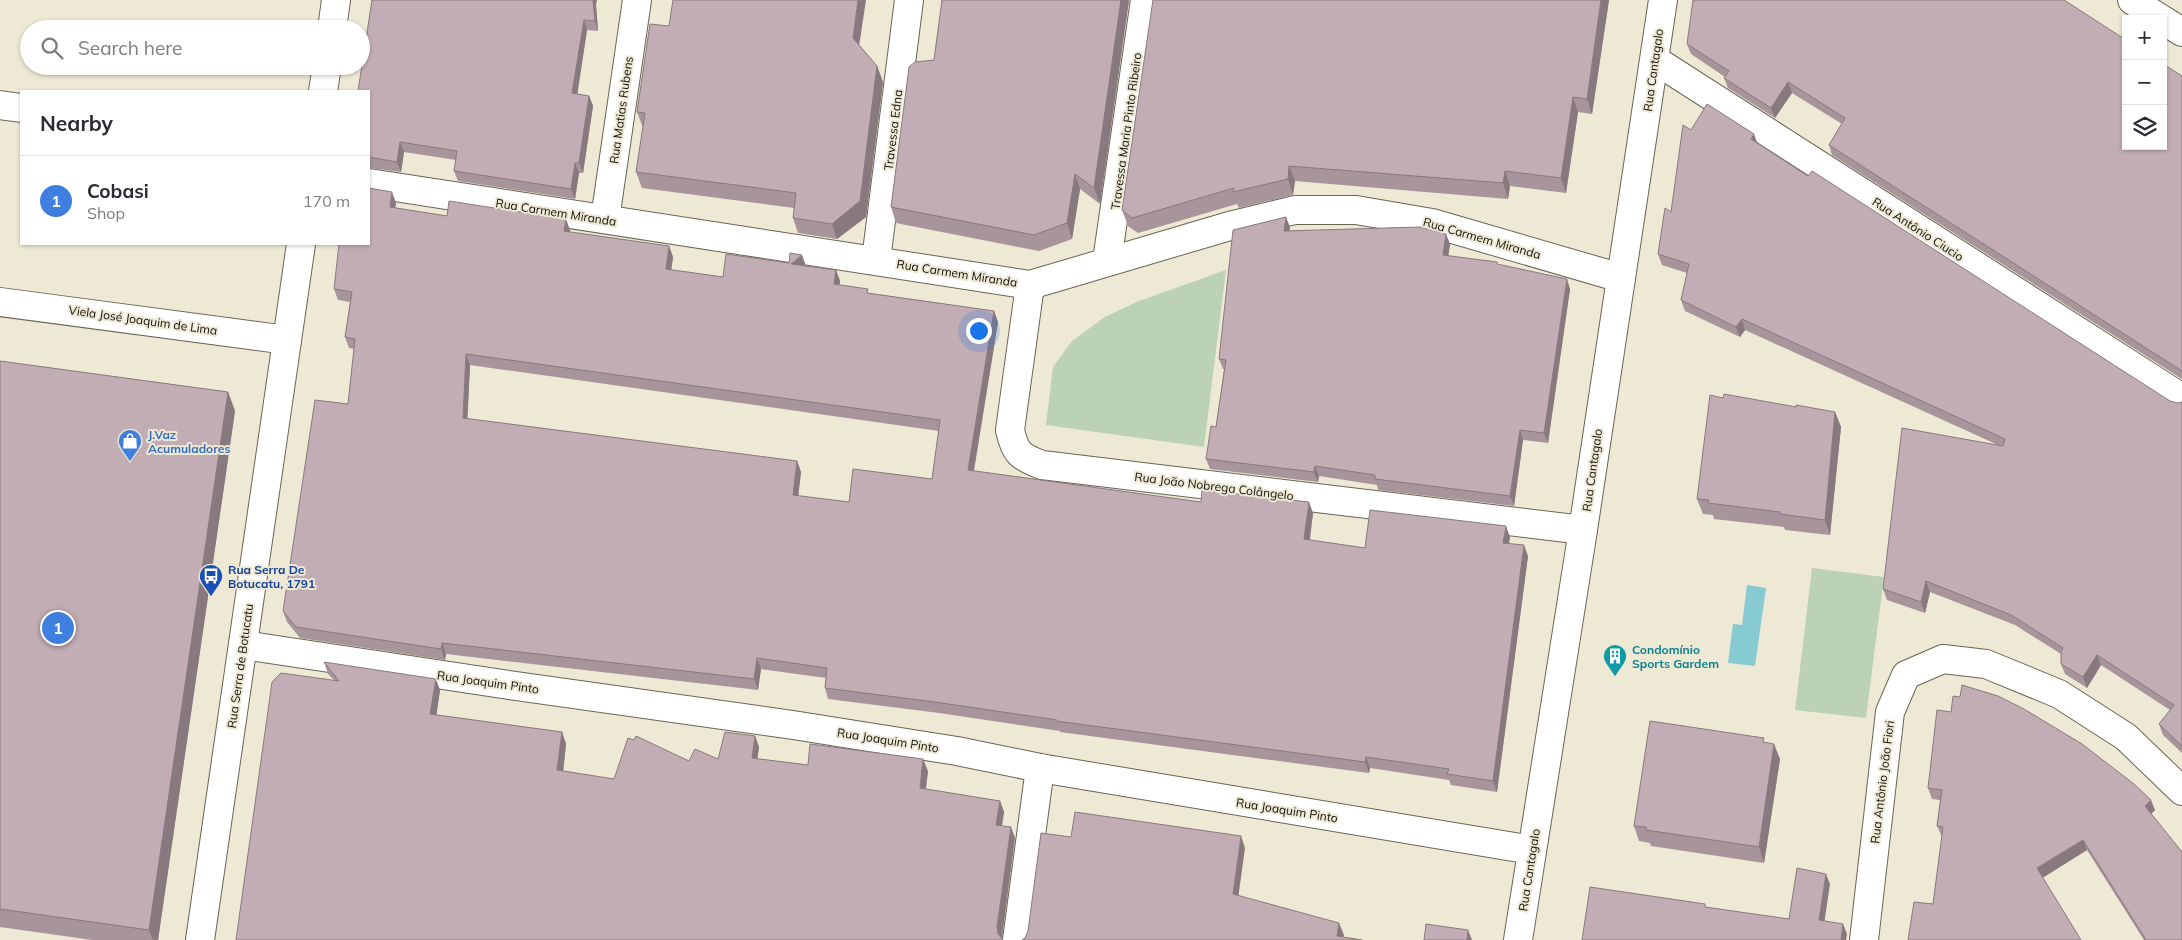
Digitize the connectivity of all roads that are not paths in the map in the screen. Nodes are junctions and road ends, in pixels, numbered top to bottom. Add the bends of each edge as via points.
1 (336, 0) edge
2 (637, 0) edge
3 (909, 0) edge
4 (1146, 0) edge
5 (1663, 0) edge
6 (2132, 0) edge
7 (2156, 15) edge
8 (333, 20) edge
9 (2167, 22) edge
10 (2182, 32) edge
11 (1655, 60) junction
12 (325, 75) edge
13 (323, 90) edge
14 (0, 105) edge
15 (20, 108) edge
16 (370, 183) edge
17 (605, 219) junction
18 (301, 245) edge
19 (876, 260) junction
20 (1106, 261) junction
21 (1621, 278) junction
22 (1030, 285) junction
23 (0, 302) edge
24 (287, 340) junction
25 (2182, 398) edge
26 (1583, 530) junction
27 (243, 645) junction
28 (1040, 768) junction
29 (2182, 790) edge
30 (1532, 850) junction
31 (200, 940) edge
32 (1018, 940) edge
33 (1518, 940) edge
34 (1864, 940) edge

1 - 8 street
2 - 17 street, Rua Matias Rubens
3 - 19 street, Travessa Edna
4 - 20 street, Travessa Maria Pinto Ribeiro
5 - 11 street, Rua Cantagalo
6 - 7 street
9 - 10 street
11 - 21 street, Rua Cantagalo
11 - 25 street, Rua Antônio Ciucio
12 - 13 street
14 - 15 street
16 - 17 street, Rua Carmem Miranda
17 - 19 street, Rua Carmem Miranda
18 - 24 street, Rua Serra de Botucatu
19 - 22 street, Rua Carmem Miranda
20 - 21 street, Rua Carmem Miranda via 1295,210 1356,210 1432,222
20 - 22 street, Rua Carmem Miranda
21 - 26 street, Rua Cantagalo
22 - 26 street, Rua João Nobrega Colângelo via 1010,430 1013,446 1025,459 1042,465
23 - 24 street, Viela José Joaquim de Lima
24 - 27 street, Rua Serra de Botucatu
26 - 30 street, Rua Cantagalo
27 - 28 street, Rua Joaquim Pinto via 793,725 957,751
27 - 31 street, Rua Serra de Botucatu
28 - 30 street, Rua Joaquim Pinto
28 - 32 street
29 - 34 street, Rua Antônio João Fiori via 2126,737 2059,694 1986,664 1943,659 1906,676 1890,712
30 - 33 street, Rua Cantagalo

